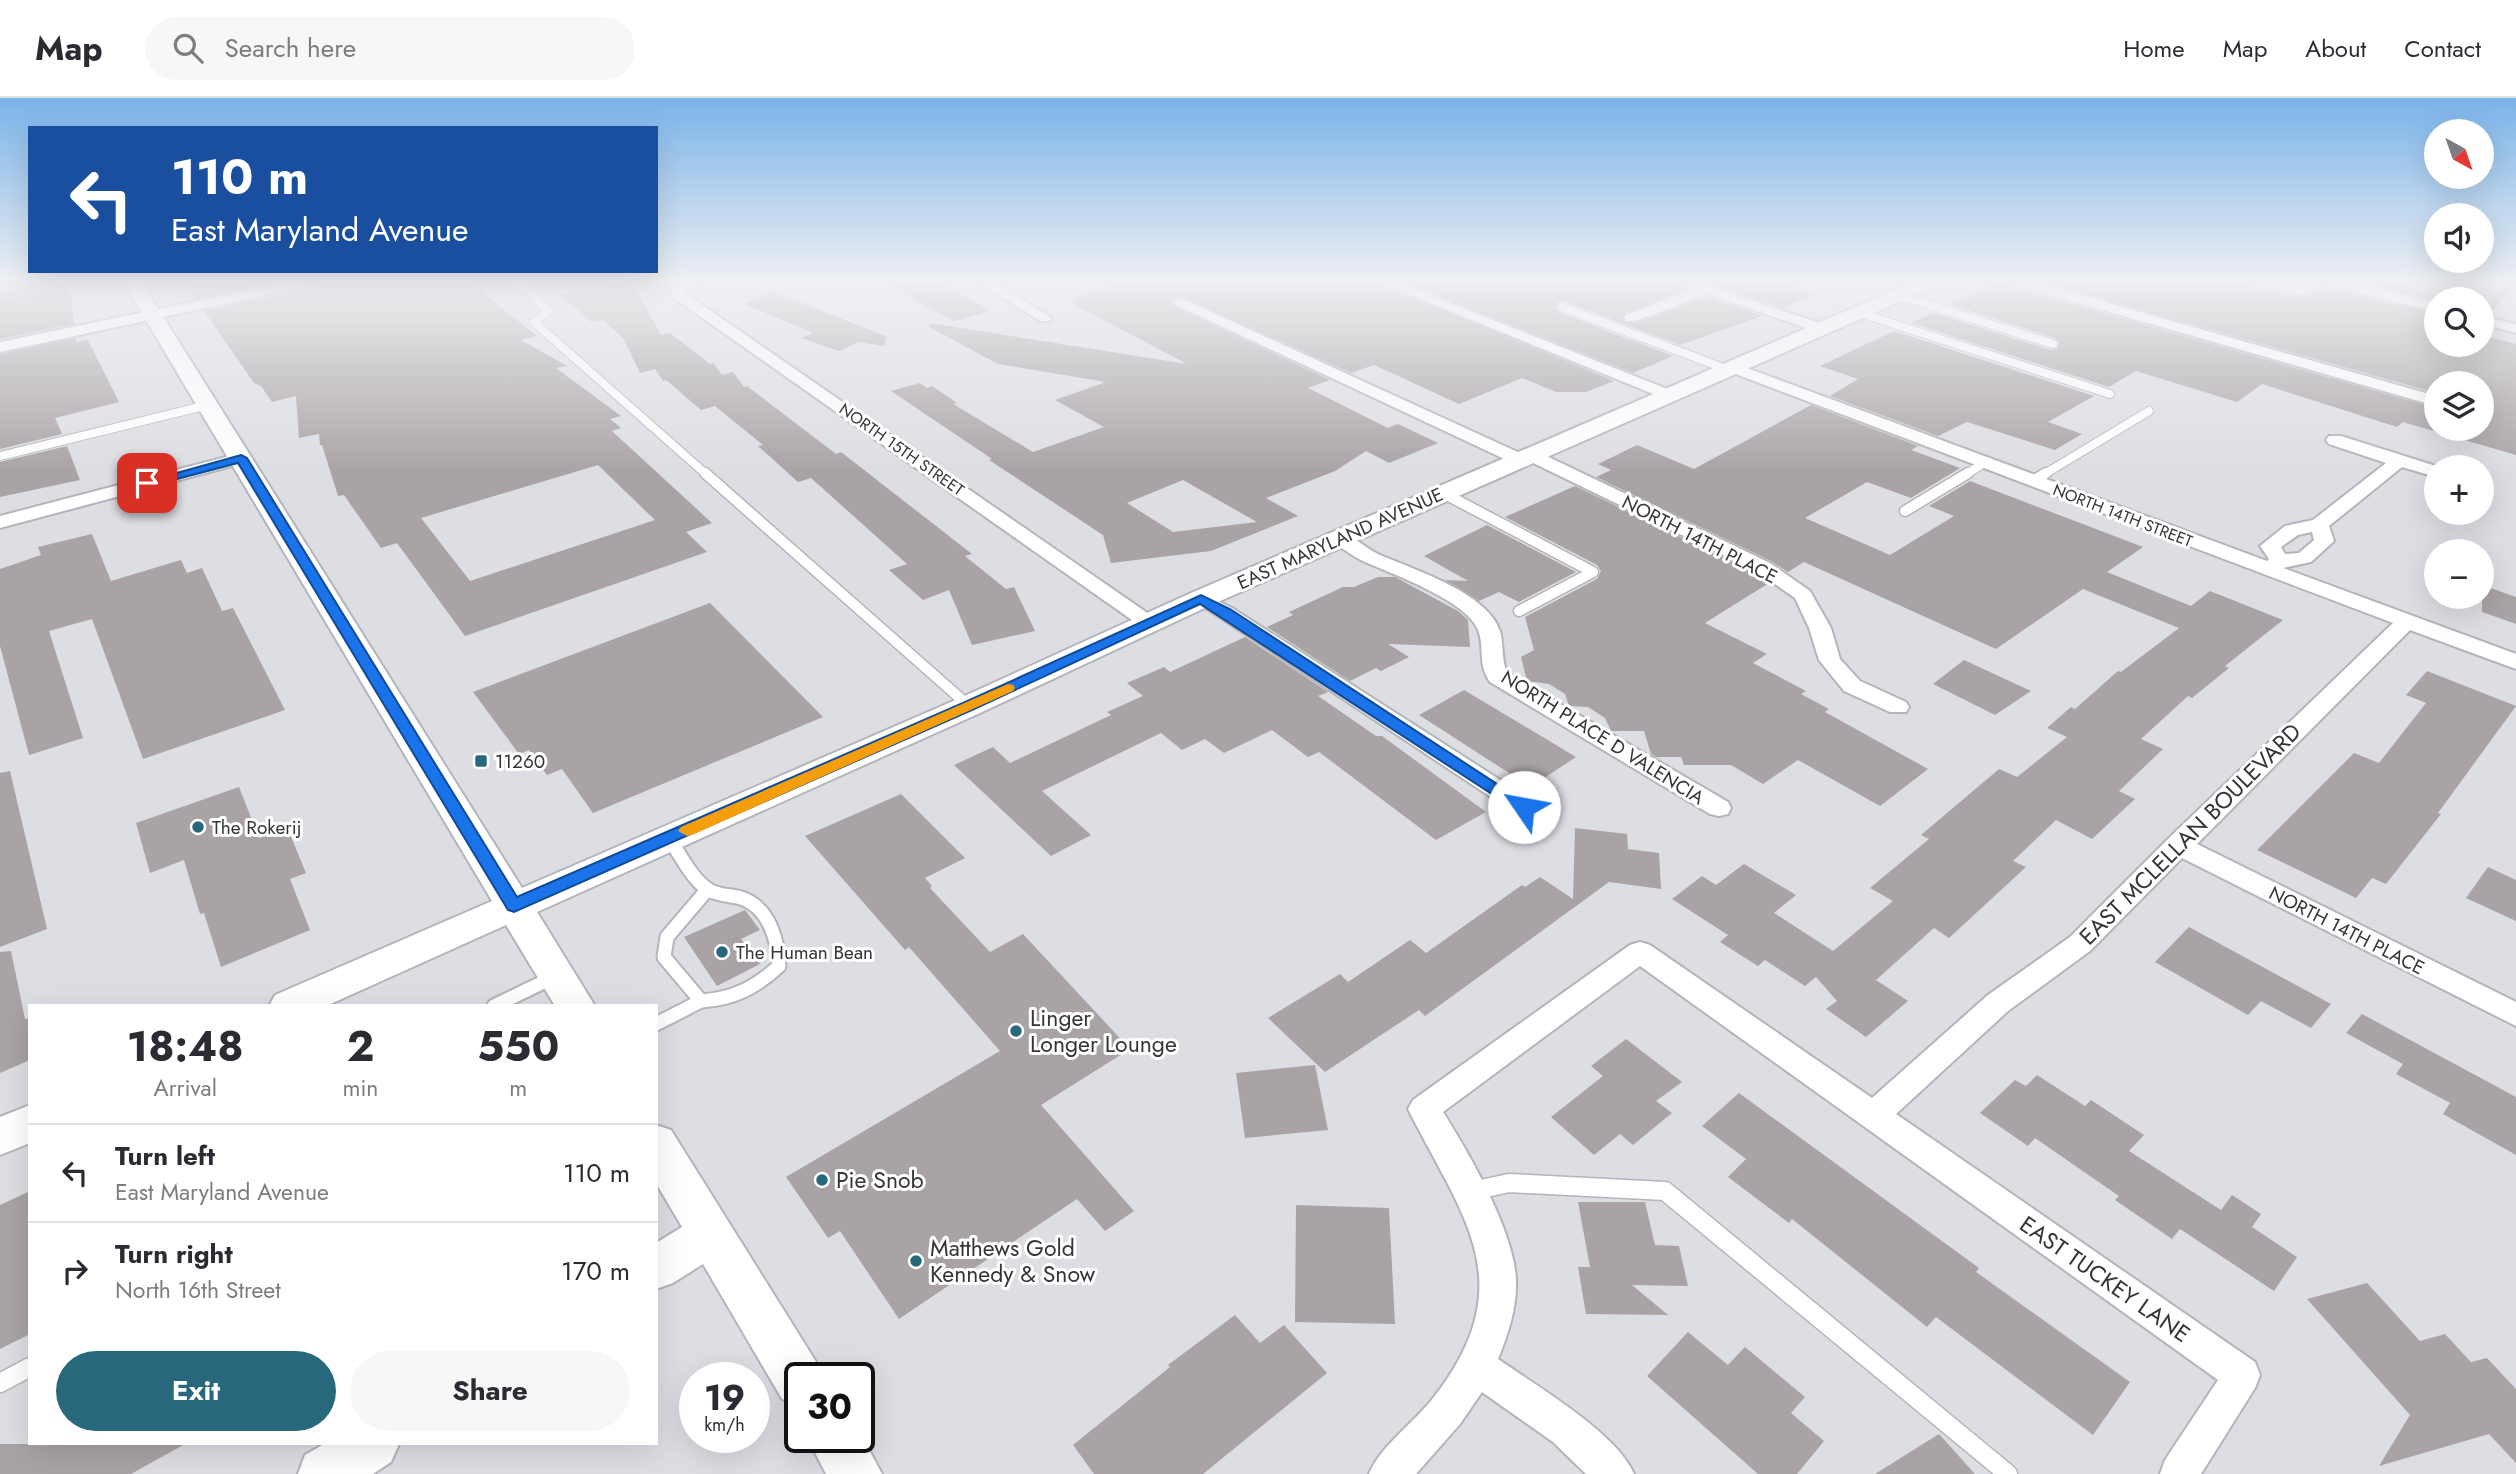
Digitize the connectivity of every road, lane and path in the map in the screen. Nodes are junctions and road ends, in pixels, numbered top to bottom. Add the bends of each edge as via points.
1 (171, 344) edge
2 (559, 344) edge
3 (750, 344) edge
4 (1275, 344) edge
5 (1542, 344) edge
6 (1663, 344) edge
7 (1783, 344) edge
8 (1956, 344) edge
9 (2238, 344) edge
10 (1728, 368) junction
11 (2110, 394) dead end
12 (1670, 395) junction
13 (2424, 398) edge
14 (208, 405) junction
15 (2150, 411) dead end
16 (2335, 440) dead end
17 (0, 456) edge
18 (1525, 457) junction
19 (241, 458) junction
20 (2399, 461) junction
21 (1984, 463) junction
22 (2424, 468) edge
23 (2033, 481) junction
24 (1443, 493) junction
25 (1905, 511) dead end
26 (0, 522) edge
27 (2319, 525) junction
28 (2283, 537) junction
29 (1340, 538) junction
30 (2315, 548) junction
31 (2274, 565) junction
32 (1201, 599) junction
33 (1519, 611) dead end
34 (2407, 621) junction
35 (1149, 623) junction
36 (2516, 662) edge
37 (969, 706) junction
38 (1898, 707) dead end
39 (1524, 807) dead end
40 (1719, 808) dead end
41 (669, 838) junction
42 (2178, 845) junction
43 (707, 890) junction
44 (514, 906) junction
45 (566, 991) edge
46 (701, 1001) junction
47 (294, 1004) edge
48 (504, 1004) edge
49 (2516, 1015) edge
50 (658, 1023) edge
51 (1873, 1116) junction
52 (28, 1124) edge
53 (0, 1137) edge
54 (658, 1146) edge
55 (1468, 1192) junction
56 (710, 1235) junction
57 (658, 1267) edge
58 (788, 1362) edge
59 (1476, 1366) junction
60 (28, 1368) edge
61 (0, 1383) edge
62 (371, 1445) edge
63 (843, 1453) edge
64 (324, 1474) edge
65 (856, 1474) edge
66 (1388, 1474) edge
67 (1615, 1474) edge
68 (2008, 1474) edge
69 (2179, 1474) edge

1 - 14 street
2 - 37 lane
3 - 35 street, NORTH 15TH STREET
4 - 18 street, NORTH 14TH PLACE
5 - 12 street
6 - 10 lane
7 - 10 street, EAST MARYLAND AVENUE
8 - 11 lane
9 - 13 street
10 - 12 street, EAST MARYLAND AVENUE
10 - 21 street, NORTH 14TH STREET
12 - 18 street, EAST MARYLAND AVENUE
14 - 17 lane
14 - 19 street
15 - 23 lane
16 - 20 street
18 - 24 street, EAST MARYLAND AVENUE
18 - 38 street, NORTH 14TH PLACE via 1763,567 1803,595 1830,660 1852,686
19 - 26 street
19 - 44 street
20 - 22 street
20 - 27 street
21 - 23 street, NORTH 14TH STREET
21 - 25 lane
23 - 31 street, NORTH 14TH STREET
24 - 29 street, EAST MARYLAND AVENUE
24 - 33 lane via 1593,572
27 - 28 street via 2292,530
27 - 30 street via 2324,541
28 - 30 street
28 - 31 street via 2270,546
29 - 32 street, EAST MARYLAND AVENUE
29 - 40 street, NORTH PLACE D VALENCIA via 1472,607 1489,630 1498,677
30 - 31 street via 2304,558
31 - 34 street, NORTH 14TH STREET
32 - 35 street, EAST MARYLAND AVENUE
32 - 39 street
34 - 36 street, NORTH 14TH STREET
34 - 42 street, EAST MCLELLAN BOULEVARD
35 - 37 street, EAST MARYLAND AVENUE
37 - 41 street, EAST MARYLAND AVENUE
41 - 43 lane
41 - 44 street, EAST MARYLAND AVENUE
42 - 49 street, NORTH 14TH PLACE
42 - 51 street, EAST MCLELLAN BOULEVARD via 2080,944 1991,1006
43 - 46 lane via 667,937 664,957
43 - 46 lane via 754,905 780,947 779,966 760,984 727,1000
44 - 45 street
44 - 47 street, EAST MARYLAND AVENUE
45 - 48 lane
46 - 50 lane
51 - 55 street via 1640,952 1424,1109 1446,1143
51 - 69 street, EAST TUCKEY LANE via 2242,1375
52 - 53 street
54 - 56 street
55 - 59 street via 1484,1224 1499,1277 1497,1320
55 - 68 lane via 1509,1182 1665,1191
56 - 57 street
56 - 58 street
59 - 66 street via 1426,1439
59 - 67 street via 1566,1429
60 - 61 lane
62 - 64 street
63 - 65 street

